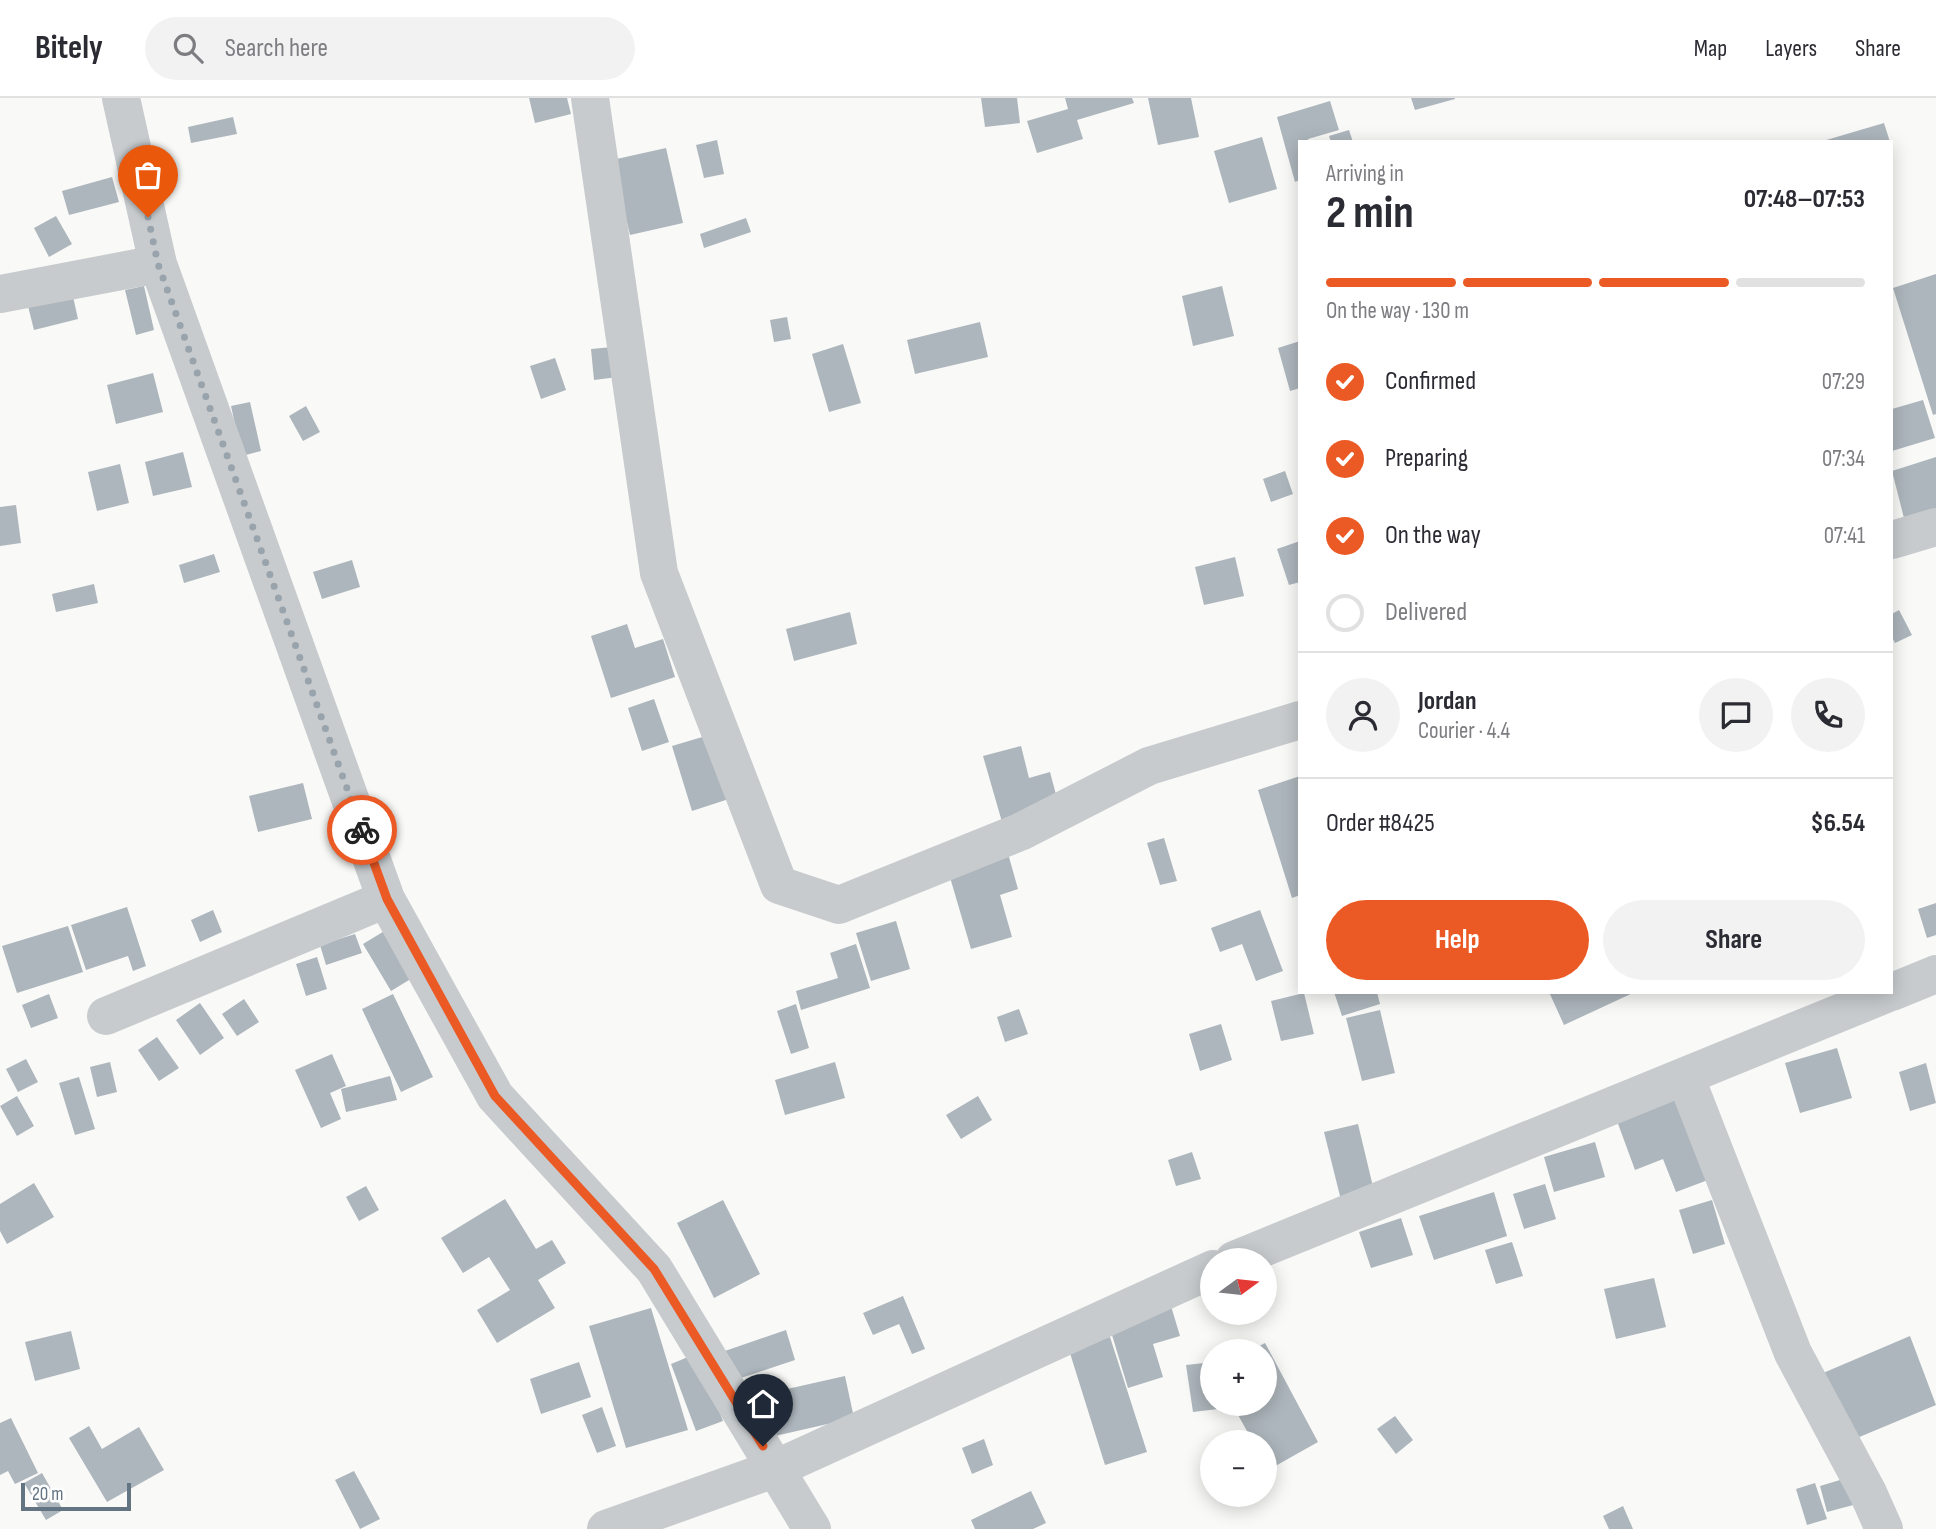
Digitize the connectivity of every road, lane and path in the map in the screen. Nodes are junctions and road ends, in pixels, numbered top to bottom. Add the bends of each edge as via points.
1 (121, 98) edge
2 (590, 98) edge
3 (158, 264) junction
4 (0, 294) edge
5 (1936, 527) edge
6 (1893, 540) edge
7 (1298, 721) edge
8 (387, 899) junction
9 (1936, 974) edge
10 (1893, 992) edge
11 (1887, 994) edge
12 (106, 1016) dead end
13 (1685, 1076) junction
14 (1263, 1248) edge
15 (1200, 1275) edge
16 (777, 1468) junction
17 (606, 1529) edge
18 (812, 1529) edge
19 (1884, 1529) edge

1 - 3 street
2 - 7 street via 659,573 779,884 839,905 1020,832 1149,766
3 - 4 street
3 - 8 street
5 - 6 street
8 - 12 street
8 - 16 street via 495,1096 654,1269
9 - 10 street
11 - 13 street
13 - 14 street
13 - 19 street via 1793,1353
15 - 16 street
16 - 17 street
16 - 18 street

